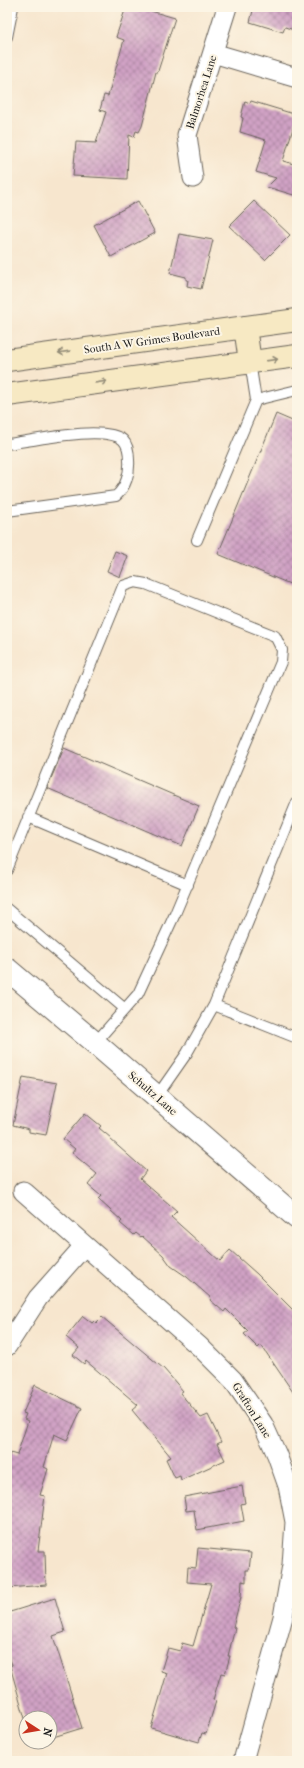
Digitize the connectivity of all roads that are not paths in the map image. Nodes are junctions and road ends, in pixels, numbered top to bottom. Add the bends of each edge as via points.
1 (13, 7) edge
2 (227, 7) edge
3 (7, 37) edge
4 (213, 53) junction
5 (297, 78) edge
6 (193, 178) dead end
7 (297, 320) edge
8 (245, 327) junction
9 (297, 356) edge
10 (7, 360) edge
11 (250, 362) junction
12 (297, 390) edge
13 (7, 395) edge
14 (256, 400) junction
15 (7, 444) edge
16 (7, 511) edge
17 (197, 540) dead end
18 (297, 802) edge
19 (28, 817) junction
20 (7, 870) edge
21 (188, 885) junction
22 (7, 909) edge
23 (7, 969) edge
24 (214, 1005) junction
25 (125, 1009) junction
26 (297, 1038) edge
27 (95, 1043) junction
28 (157, 1096) junction
29 (23, 1191) dead end
30 (297, 1218) edge
31 (84, 1246) junction
32 (7, 1346) edge
33 (296, 1522) edge
34 (243, 1761) edge

1 - 3 lane
2 - 4 street, Balmorhea Lane
4 - 5 street
4 - 6 street, Balmorhea Lane via 187,135
7 - 8 main road, South A W Grimes Boulevard
8 -> 10 main road, South A W Grimes Boulevard
8 - 11 main road
11 -> 9 main road
13 -> 11 main road
11 - 14 lane
12 - 14 lane
14 - 17 lane
15 - 16 lane via 87,433 109,434 122,440 129,450 130,470 123,490 116,496
18 - 24 lane
19 - 20 lane
19 - 21 lane
19 - 21 lane via 123,586 135,582 146,584 275,636 282,650 281,662
21 - 25 lane via 138,994
22 - 25 lane
23 - 27 street, Schultz Lane
24 - 26 lane
24 - 28 lane via 187,1053
25 - 27 lane
27 - 28 street, Schultz Lane
28 - 30 street, Schultz Lane
29 - 31 street, Grafton Lane
31 - 32 street via 38,1298
31 - 33 street, Grafton Lane via 200,1347 233,1380 263,1424 277,1454
33 - 34 street, Grafton Lane via 292,1566 283,1617

